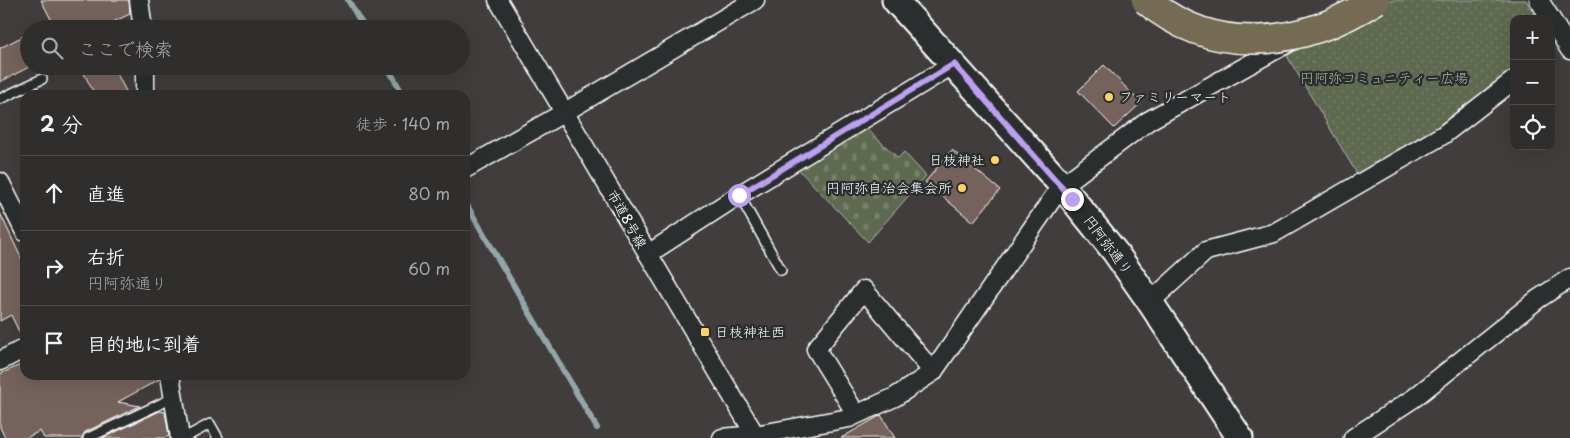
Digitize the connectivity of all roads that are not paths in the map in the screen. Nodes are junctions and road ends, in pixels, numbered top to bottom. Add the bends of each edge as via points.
1 (139, 0) edge
2 (498, 0) edge
3 (755, 0) edge
4 (895, 0) edge
5 (1146, 0) edge
6 (1364, 0) edge
7 (1376, 0) edge
8 (1540, 0) edge
9 (1549, 15) edge
10 (142, 20) edge
11 (1555, 29) edge
12 (1562, 47) edge
13 (954, 64) junction
14 (145, 75) edge
15 (42, 79) dead end
16 (1510, 83) edge
17 (145, 90) edge
18 (0, 100) edge
19 (565, 112) junction
20 (470, 166) edge
21 (0, 182) edge
22 (1063, 187) junction
23 (739, 195) junction
24 (20, 222) edge
25 (648, 254) junction
26 (781, 270) dead end
27 (1570, 278) edge
28 (1150, 302) junction
29 (20, 351) edge
30 (0, 361) edge
31 (933, 372) junction
32 (171, 380) edge
33 (174, 398) junction
34 (856, 414) junction
35 (756, 436) edge
36 (88, 438) edge
37 (182, 438) edge
38 (218, 438) edge
39 (722, 438) edge
40 (1240, 438) edge
41 (1353, 438) edge

1 - 10 street
2 - 19 street, 市道8号線
3 - 19 street
4 - 13 street, 円阿弥通り
5 - 7 highway, bridge via 1192,28 1222,37 1255,40 1310,32
6 - 22 street via 1148,121
8 - 9 street
11 - 12 street
13 - 22 street, 円阿弥通り
13 - 23 street
14 - 17 street
15 - 18 lane
16 - 28 street via 1443,135 1274,233 1206,251
19 - 20 street
19 - 25 street, 市道8号線
21 - 24 street
22 - 28 street, 円阿弥通り
22 - 31 street
23 - 25 street
23 - 26 lane
25 - 35 street, 市道8号線
27 - 41 street via 1538,299 1414,398
28 - 40 street, 円阿弥通り
29 - 30 street
31 - 34 street via 895,397
31 - 34 street via 864,290 816,348
32 - 33 street
33 - 36 lane
33 - 37 street
34 - 35 street
35 - 39 street
37 - 38 lane via 210,424

